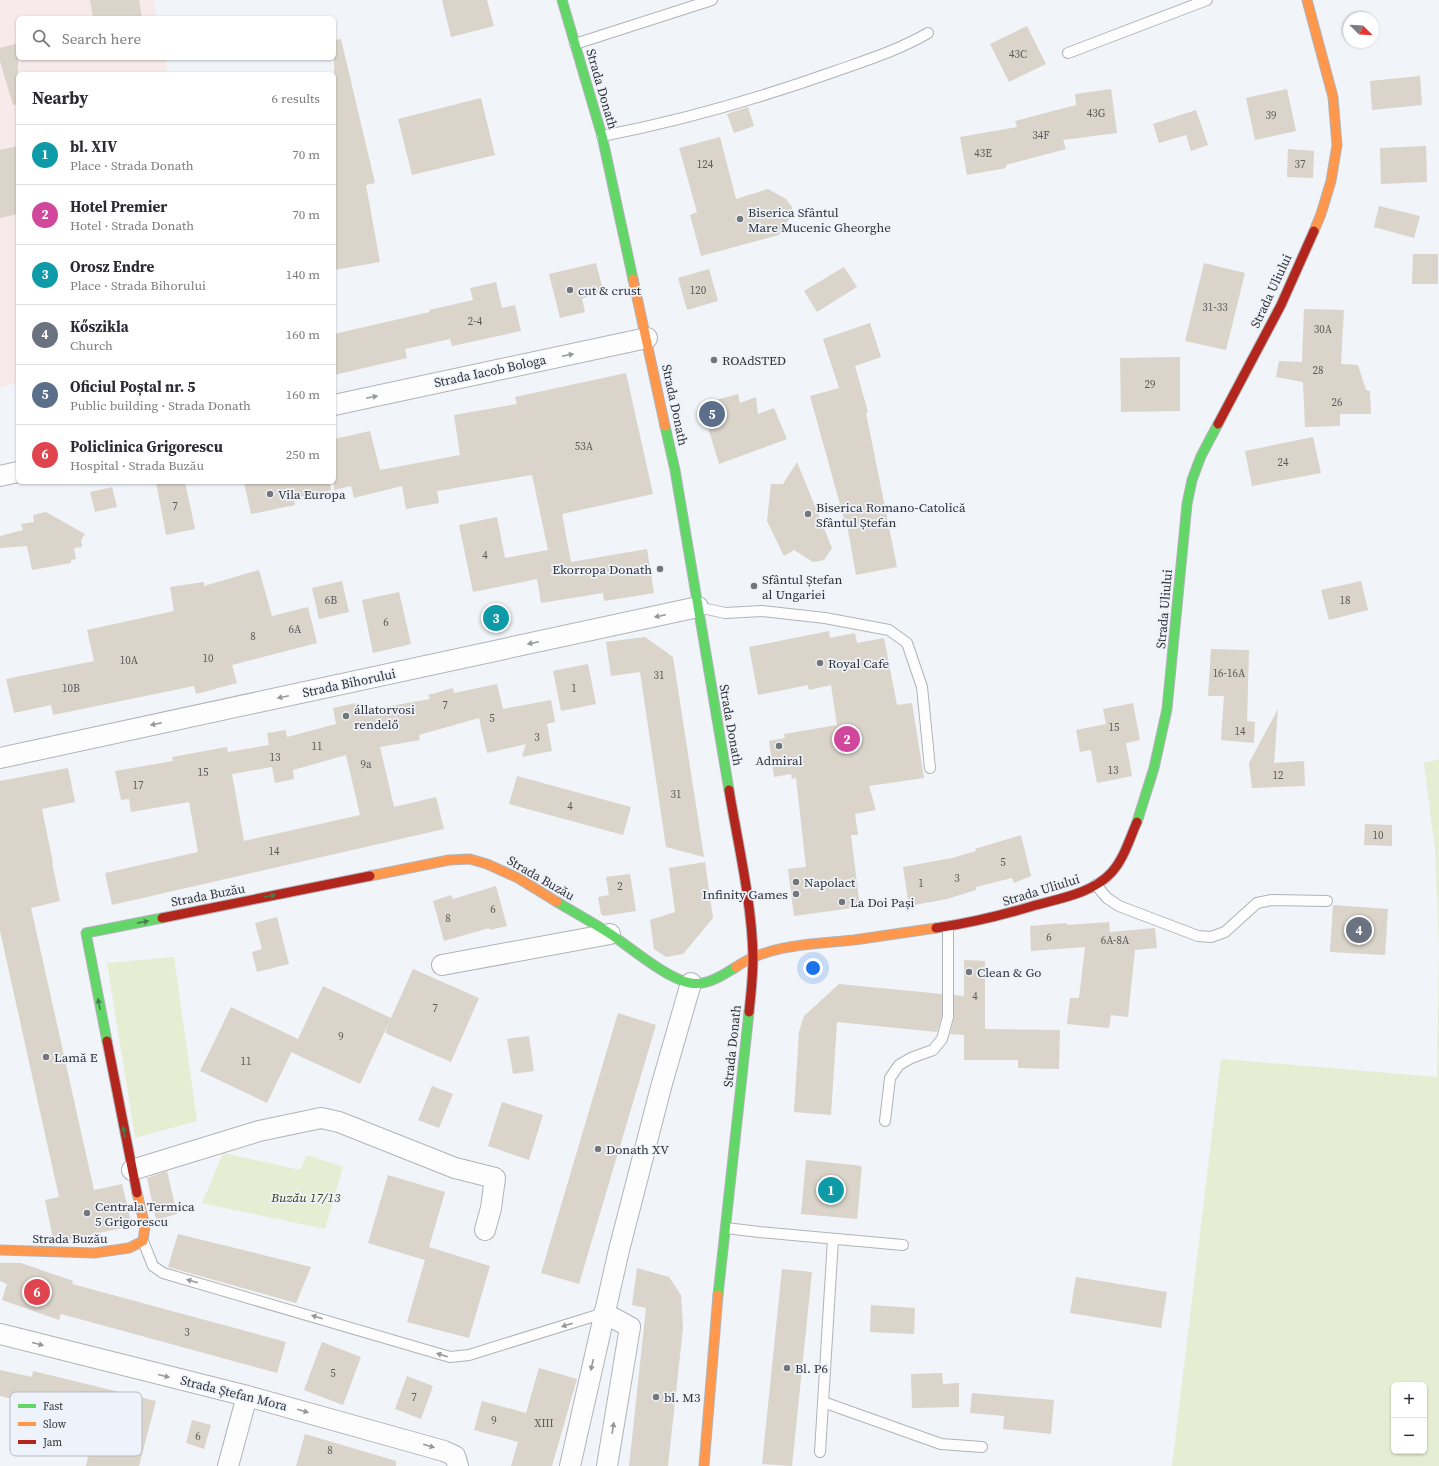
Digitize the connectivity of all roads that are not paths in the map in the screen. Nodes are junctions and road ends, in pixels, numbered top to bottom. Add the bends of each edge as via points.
1 (562, 0) edge
2 (712, 0) edge
3 (1206, 0) edge
4 (1307, 0) edge
5 (928, 32) dead end
6 (575, 44) junction
7 (1068, 53) dead end
8 (602, 136) junction
9 (647, 338) junction
10 (336, 405) edge
11 (16, 472) edge
12 (0, 476) edge
13 (698, 607) junction
14 (0, 758) edge
15 (930, 768) dead end
16 (1096, 886) junction
17 (1327, 901) dead end
18 (948, 926) junction
19 (610, 934) junction
20 (752, 957) junction
21 (442, 965) dead end
22 (691, 983) junction
23 (885, 1121) dead end
24 (132, 1170) junction
25 (726, 1228) junction
26 (485, 1230) dead end
27 (833, 1239) junction
28 (143, 1241) junction
29 (903, 1245) dead end
30 (0, 1250) edge
31 (604, 1313) junction
32 (0, 1334) edge
33 (247, 1396) junction
34 (823, 1402) junction
35 (982, 1447) dead end
36 (820, 1452) dead end
37 (228, 1466) edge
38 (458, 1466) edge
39 (570, 1466) edge
40 (607, 1466) edge
41 (704, 1466) edge

1 - 6 street, Strada Donath
2 - 6 lane
3 - 7 lane
4 - 16 street, Strada Uliului via 1333,97 1337,145 1332,181 1321,214 1281,305 1201,456 1192,480 1187,504 1167,709 1154,768 1140,814 1121,860
5 - 8 lane via 916,40 878,56 808,81 716,109
6 - 8 street, Strada Donath
8 - 9 street, Strada Donath
10 -> 9 street, Strada Iacob Bologa
9 - 13 street, Strada Donath via 675,470
11 - 12 street
13 -> 14 street, Strada Bihorului
13 - 15 lane via 725,613 762,611 825,618 889,630 907,643 922,687
13 - 20 street, Strada Donath via 750,915
16 - 17 lane via 1119,906 1198,936 1211,937 1225,932 1257,903 1272,900
16 - 18 street, Strada Uliului via 1009,914
18 - 20 street, Strada Uliului via 784,948
18 - 23 lane via 948,1017 942,1039 933,1050 899,1065 890,1078
19 - 21 street
19 - 22 street, Strada Buzău via 675,978
24 -> 19 street, Strada Buzău via 86,934 441,861 470,859 518,878
20 - 22 street via 722,976
20 - 25 street, Strada Donath via 752,986
22 - 31 street
24 - 26 street via 259,1131 321,1118 339,1122 454,1168 495,1178
24 - 28 street, Strada Buzău via 145,1226
25 - 27 lane
25 - 41 street, Strada Donath
27 - 29 lane
27 - 34 lane
28 - 30 street, Strada Buzău via 129,1248 94,1253
31 -> 28 lane via 469,1355 450,1357 163,1273 153,1266
31 -> 39 street
40 -> 31 street via 630,1327
32 -> 33 street, Strada Ștefan Mora
33 - 37 street
33 -> 38 street, Strada Ștefan Mora via 444,1451 455,1456
34 - 35 lane via 941,1444
34 - 36 lane

